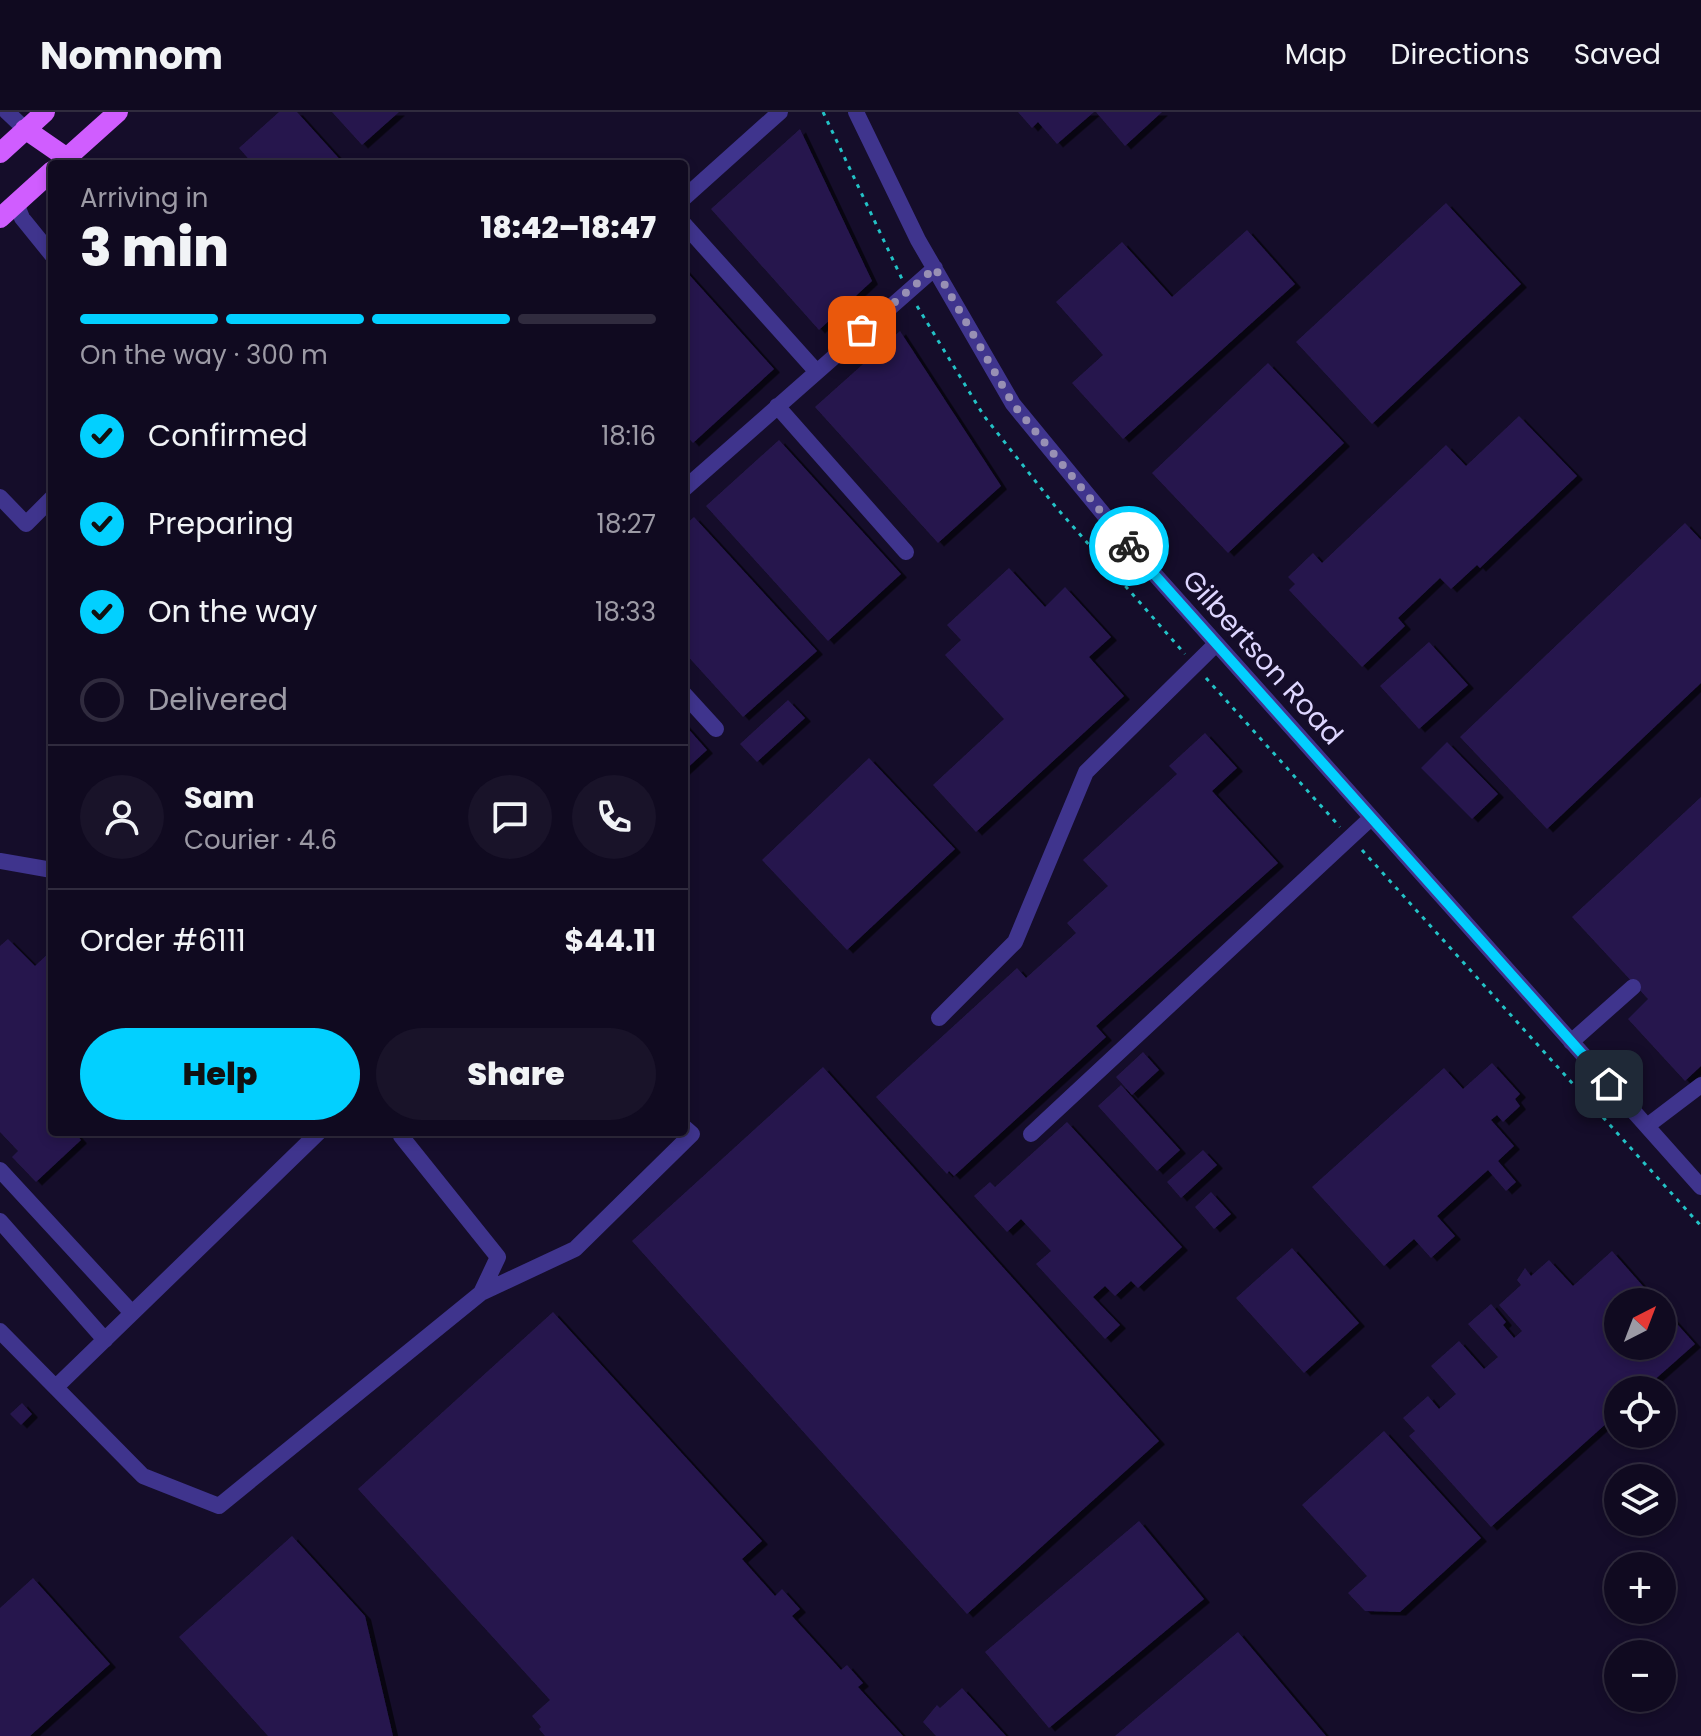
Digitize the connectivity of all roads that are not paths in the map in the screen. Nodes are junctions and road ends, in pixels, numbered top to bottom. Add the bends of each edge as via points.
1 (7, 112) edge
2 (118, 112) edge
3 (780, 112) edge
4 (856, 112) edge
5 (37, 117) edge
6 (0, 153) edge
7 (58, 160) edge
8 (64, 160) edge
9 (48, 175) edge
10 (688, 194) edge
11 (16, 203) junction
12 (0, 218) edge
13 (688, 228) edge
14 (48, 250) edge
15 (935, 268) junction
16 (816, 371) junction
17 (777, 406) junction
18 (688, 485) edge
19 (0, 497) edge
20 (48, 502) edge
21 (906, 552) dead end
22 (1216, 644) junction
23 (688, 698) edge
24 (716, 729) dead end
25 (1371, 818) junction
26 (0, 861) edge
27 (48, 869) edge
28 (1633, 987) dead end
29 (939, 1018) dead end
30 (1571, 1042) junction
31 (1701, 1085) edge
32 (1647, 1126) junction
33 (688, 1130) edge
34 (1031, 1134) dead end
35 (315, 1136) edge
36 (404, 1136) edge
37 (0, 1170) edge
38 (1699, 1181) edge
39 (0, 1221) edge
40 (481, 1293) junction
41 (132, 1313) junction
42 (0, 1331) edge
43 (105, 1340) junction
44 (56, 1387) junction

1 - 5 street
2 - 8 main road
3 - 10 street
4 - 15 street, Gilbertson Road
5 - 6 main road
5 - 7 main road
9 - 11 main road
11 - 12 main road
11 - 14 street
13 - 16 street
15 - 16 street
15 - 22 street, Gilbertson Road via 1013,404
16 - 17 street
17 - 18 street
17 - 21 street
19 - 20 street via 26,524
22 - 25 street, Gilbertson Road
22 - 29 street via 1086,772 1015,942
23 - 24 street
25 - 30 street, Gilbertson Road
25 - 34 street
26 - 27 street
28 - 30 street
30 - 32 street, Gilbertson Road
31 - 32 street
32 - 38 street, Gilbertson Road
33 - 40 street via 692,1134 575,1249
35 - 41 street
36 - 40 street via 498,1257
37 - 41 street
39 - 43 street
40 - 44 street via 219,1506 143,1476
41 - 43 street
42 - 44 street
43 - 44 street

